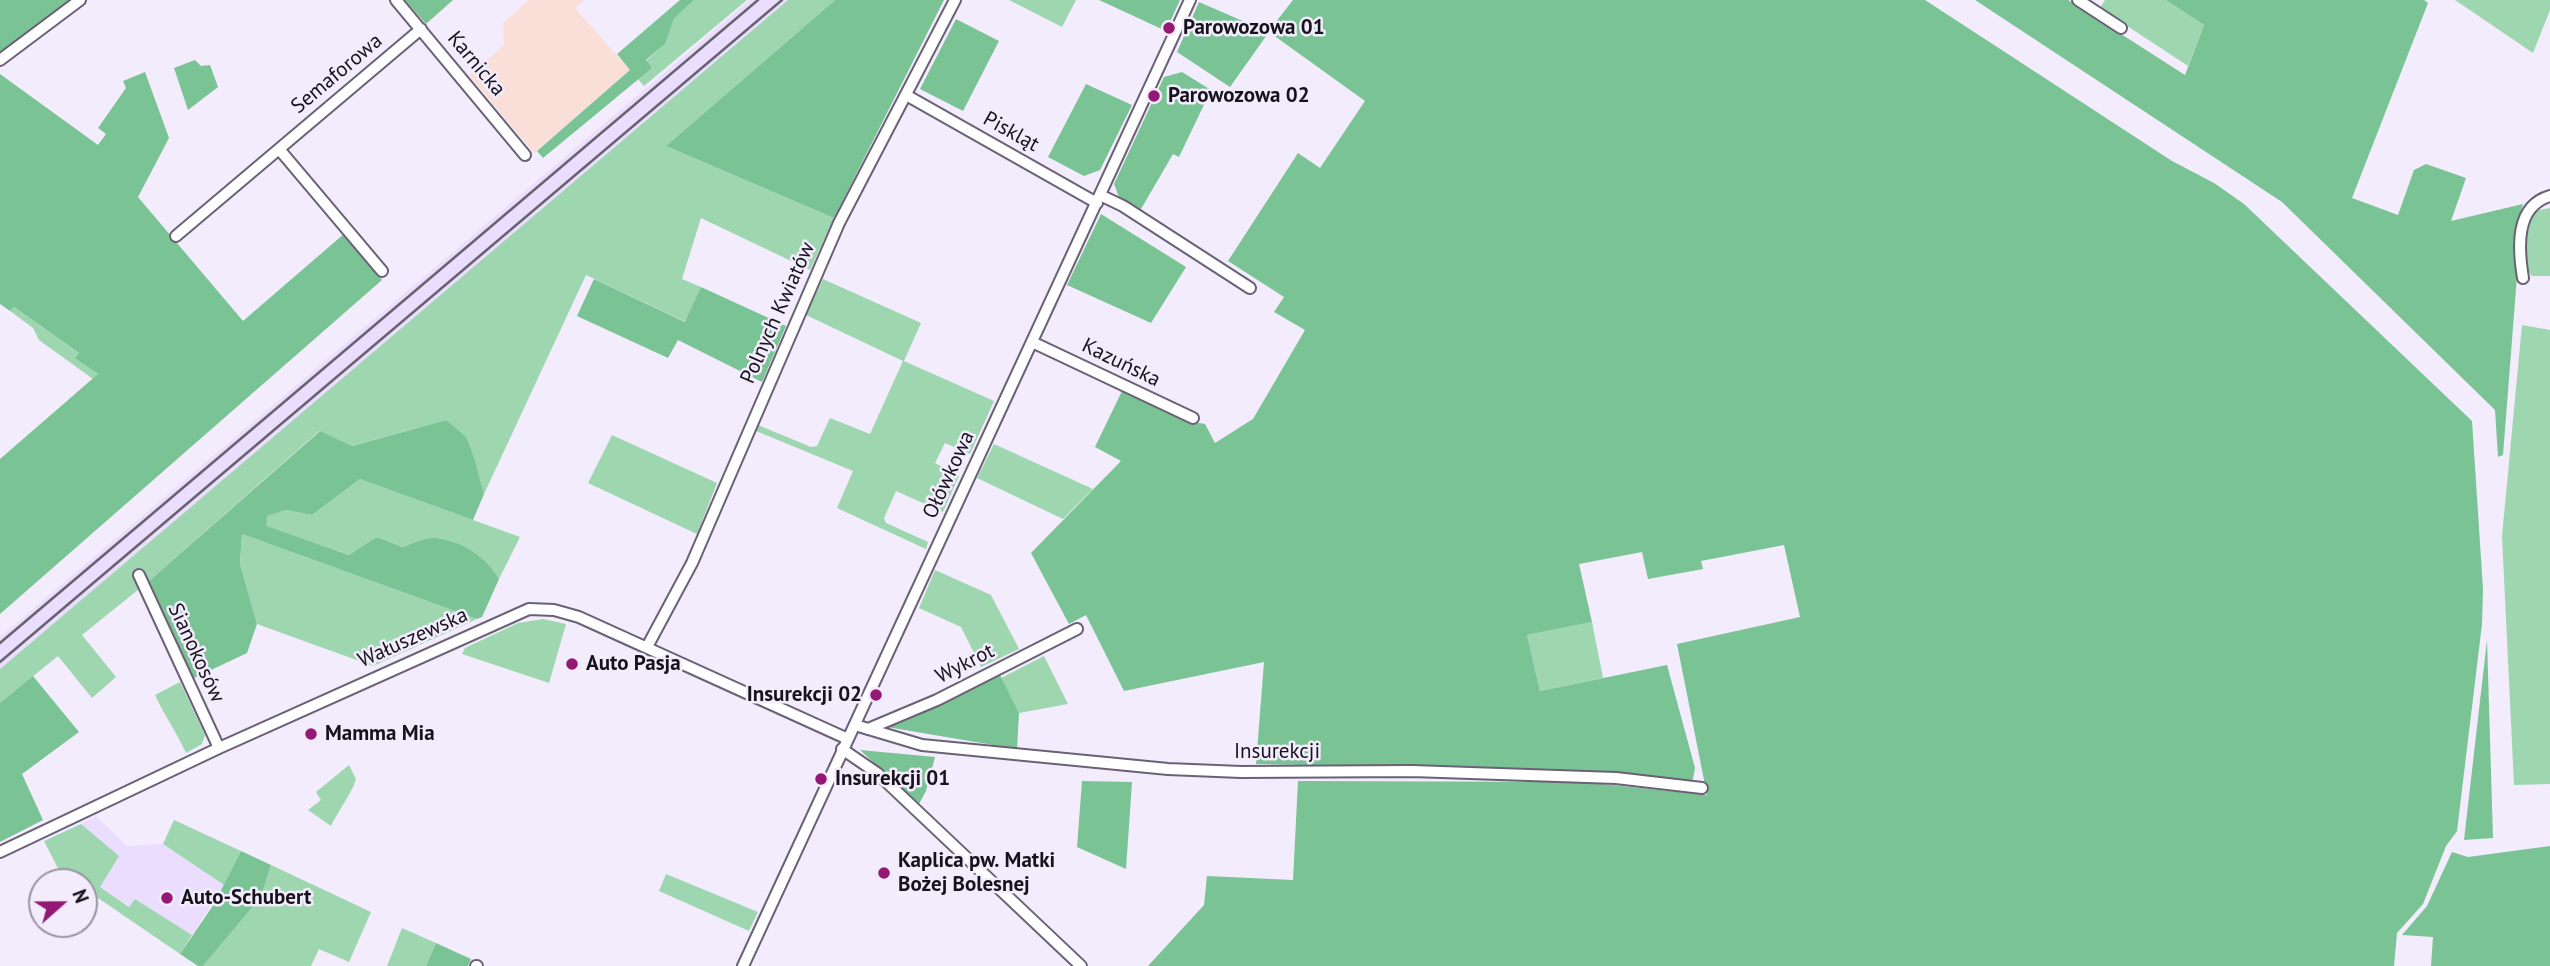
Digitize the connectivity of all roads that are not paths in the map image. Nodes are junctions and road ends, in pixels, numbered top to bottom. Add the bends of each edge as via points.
1 (80, 0) edge
2 (396, 0) edge
3 (955, 0) edge
4 (1189, 0) edge
5 (2078, 0) edge
6 (2121, 28) dead end
7 (421, 29) junction
8 (0, 60) edge
9 (906, 95) junction
10 (279, 149) junction
11 (525, 155) dead end
12 (2550, 196) edge
13 (1098, 199) junction
14 (176, 236) dead end
15 (383, 271) dead end
16 (2523, 278) dead end
17 (1250, 288) dead end
18 (1032, 342) junction
19 (1193, 418) dead end
20 (139, 575) dead end
21 (1077, 629) dead end
22 (647, 647) junction
23 (855, 725) junction
24 (869, 729) junction
25 (848, 738) junction
26 (219, 748) junction
27 (842, 749) junction
28 (1702, 788) dead end
29 (0, 852) edge
30 (743, 966) edge
31 (1081, 966) edge

1 - 8 street
2 - 7 street, Karnicka
3 - 9 street, Polnych Kwiatów
4 - 13 street, Ołówkowa
5 - 6 street
7 - 10 street, Semaforowa
7 - 11 street, Karnicka
9 - 13 street, Piskląt
9 - 22 street, Polnych Kwiatów via 839,223 692,563
10 - 14 street, Semaforowa
10 - 15 street
12 - 16 street via 2531,205 2525,214
13 - 17 street, Piskląt via 1123,206
13 - 18 street, Ołówkowa
18 - 19 street, Kazuńska
18 - 23 street, Ołówkowa
20 - 26 street, Sianokosów
21 - 24 street, Wykrot via 925,706
22 - 25 street, Wałuszewska
22 - 26 street, Wałuszewska via 579,617 529,609
23 - 24 street, Insurekcji
23 - 25 street, Ołówkowa
24 - 28 street, Insurekcji via 922,745 974,752 1168,769 1603,777
25 - 27 street, Ołówkowa
26 - 29 street, Wałuszewska
27 - 30 street, Ołówkowa
27 - 31 street via 877,773

